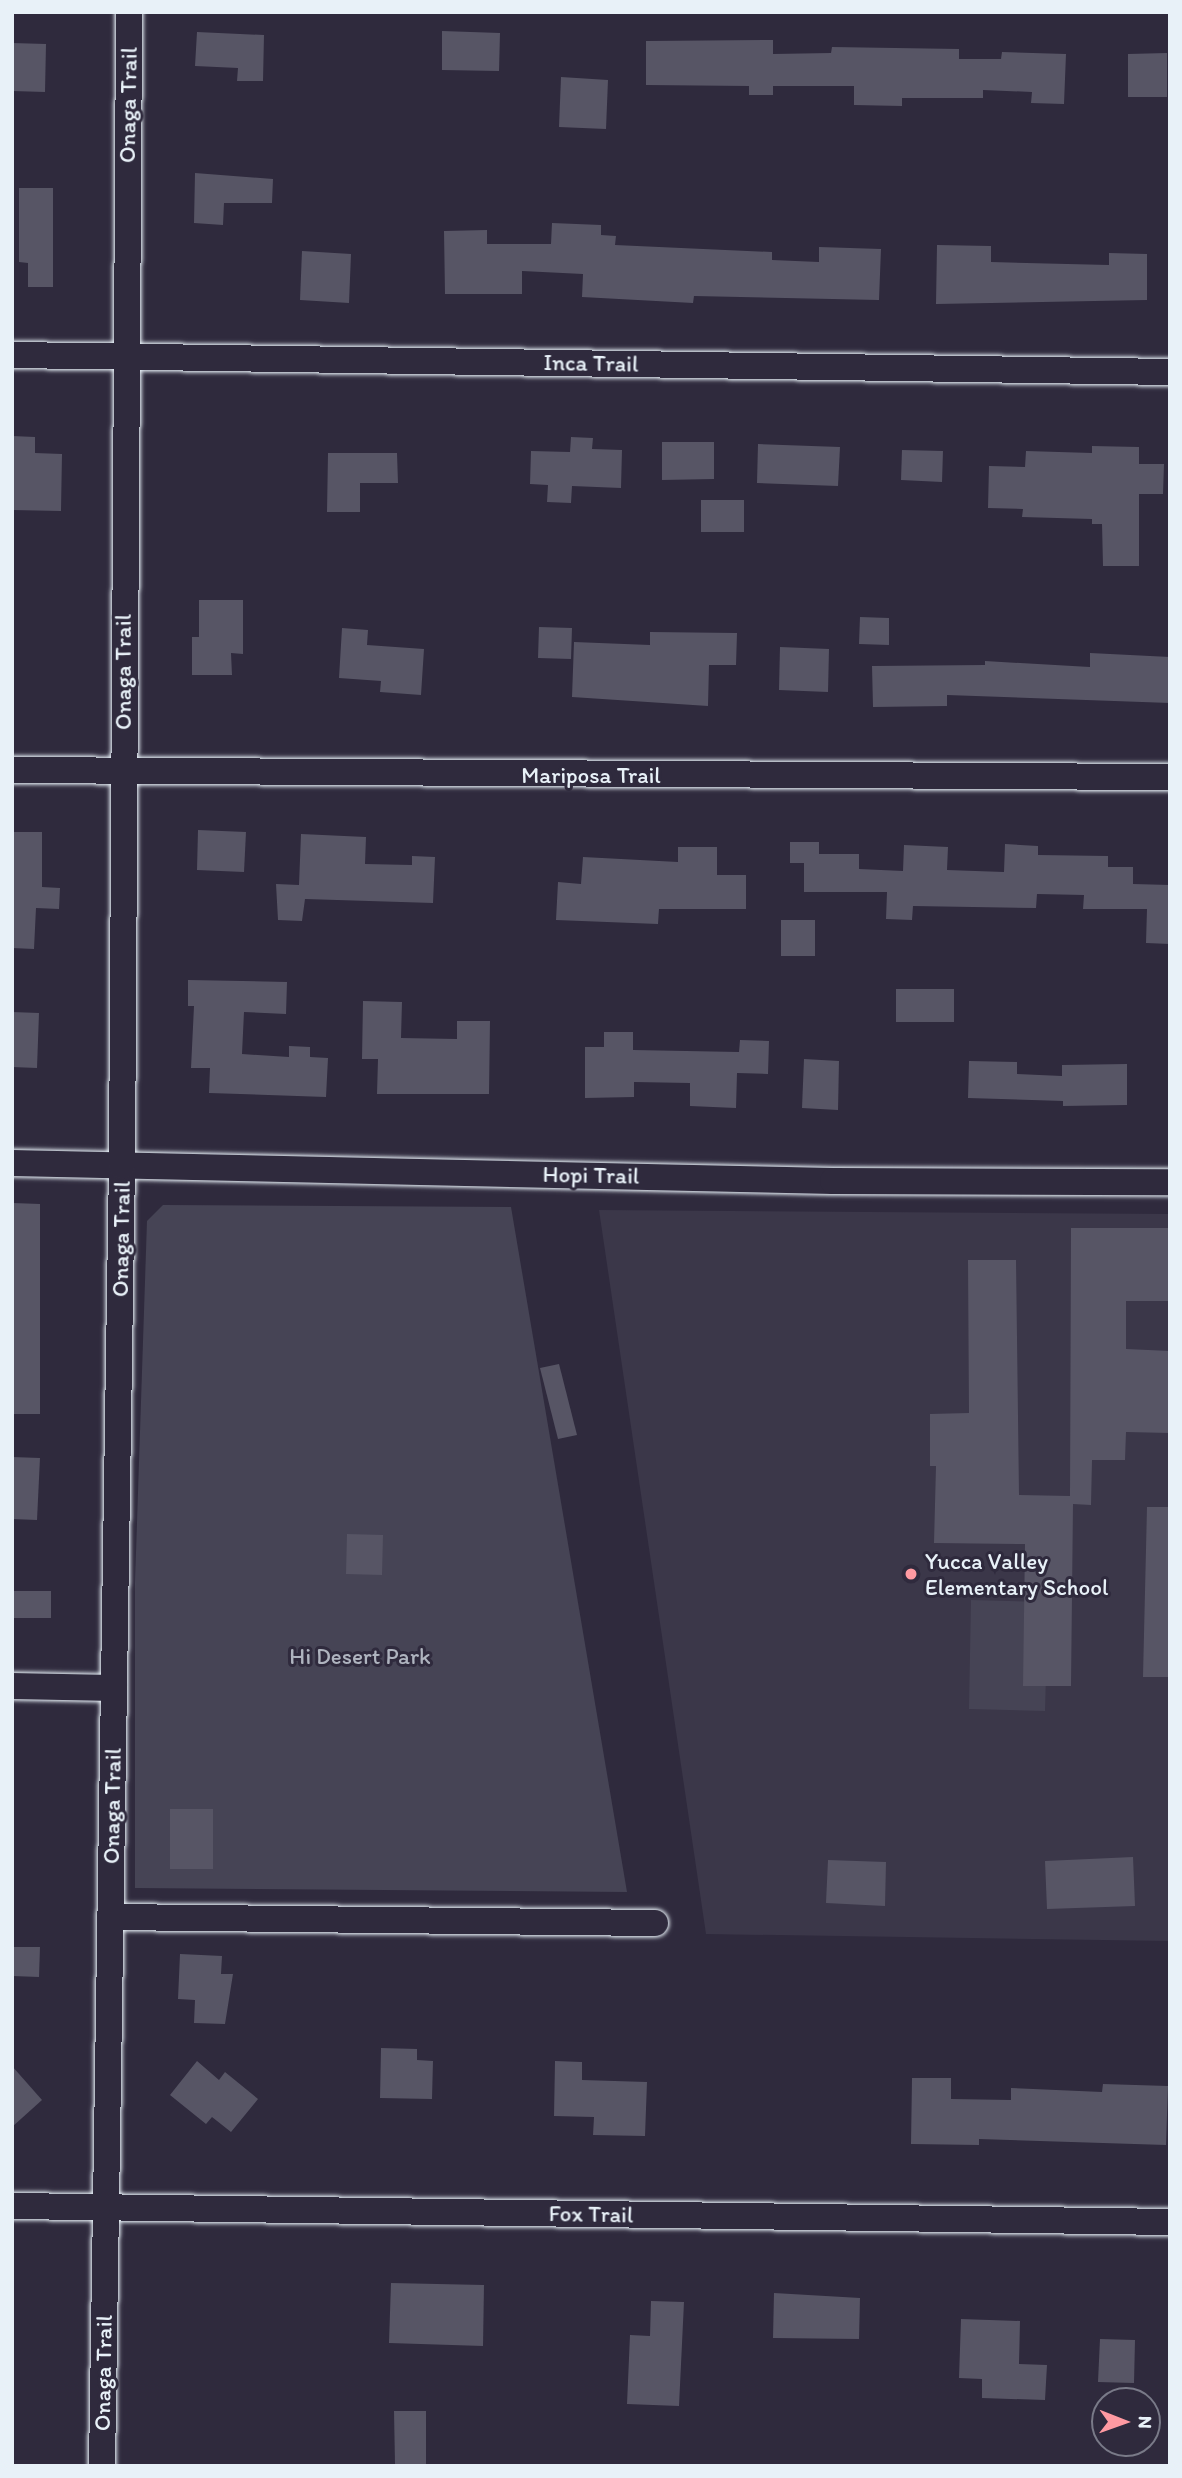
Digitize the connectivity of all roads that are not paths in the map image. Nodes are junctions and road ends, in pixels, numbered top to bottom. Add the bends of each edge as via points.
1 (130, 12) edge
2 (12, 355) edge
3 (125, 356) junction
4 (1170, 372) edge
5 (12, 770) edge
6 (123, 773) junction
7 (1170, 777) edge
8 (12, 1163) edge
9 (122, 1166) junction
10 (1170, 1182) edge
11 (12, 1686) edge
12 (114, 1688) junction
13 (110, 1917) junction
14 (655, 1923) dead end
15 (12, 2206) edge
16 (106, 2207) junction
17 (1170, 2222) edge
18 (102, 2466) edge

1 - 3 street, Onaga Trail
2 - 3 street, Inca Trail
3 - 4 street, Inca Trail
3 - 6 street, Onaga Trail
5 - 6 street, Mariposa Trail
6 - 7 street, Mariposa Trail
6 - 9 street, Onaga Trail
8 - 9 street, Hopi Trail
9 - 10 street, Hopi Trail via 833,1181
9 - 12 street, Onaga Trail
11 - 12 street
12 - 13 street, Onaga Trail
13 - 14 street
13 - 16 street, Onaga Trail
15 - 16 street, Fox Trail
16 - 17 street, Fox Trail
16 - 18 street, Onaga Trail

